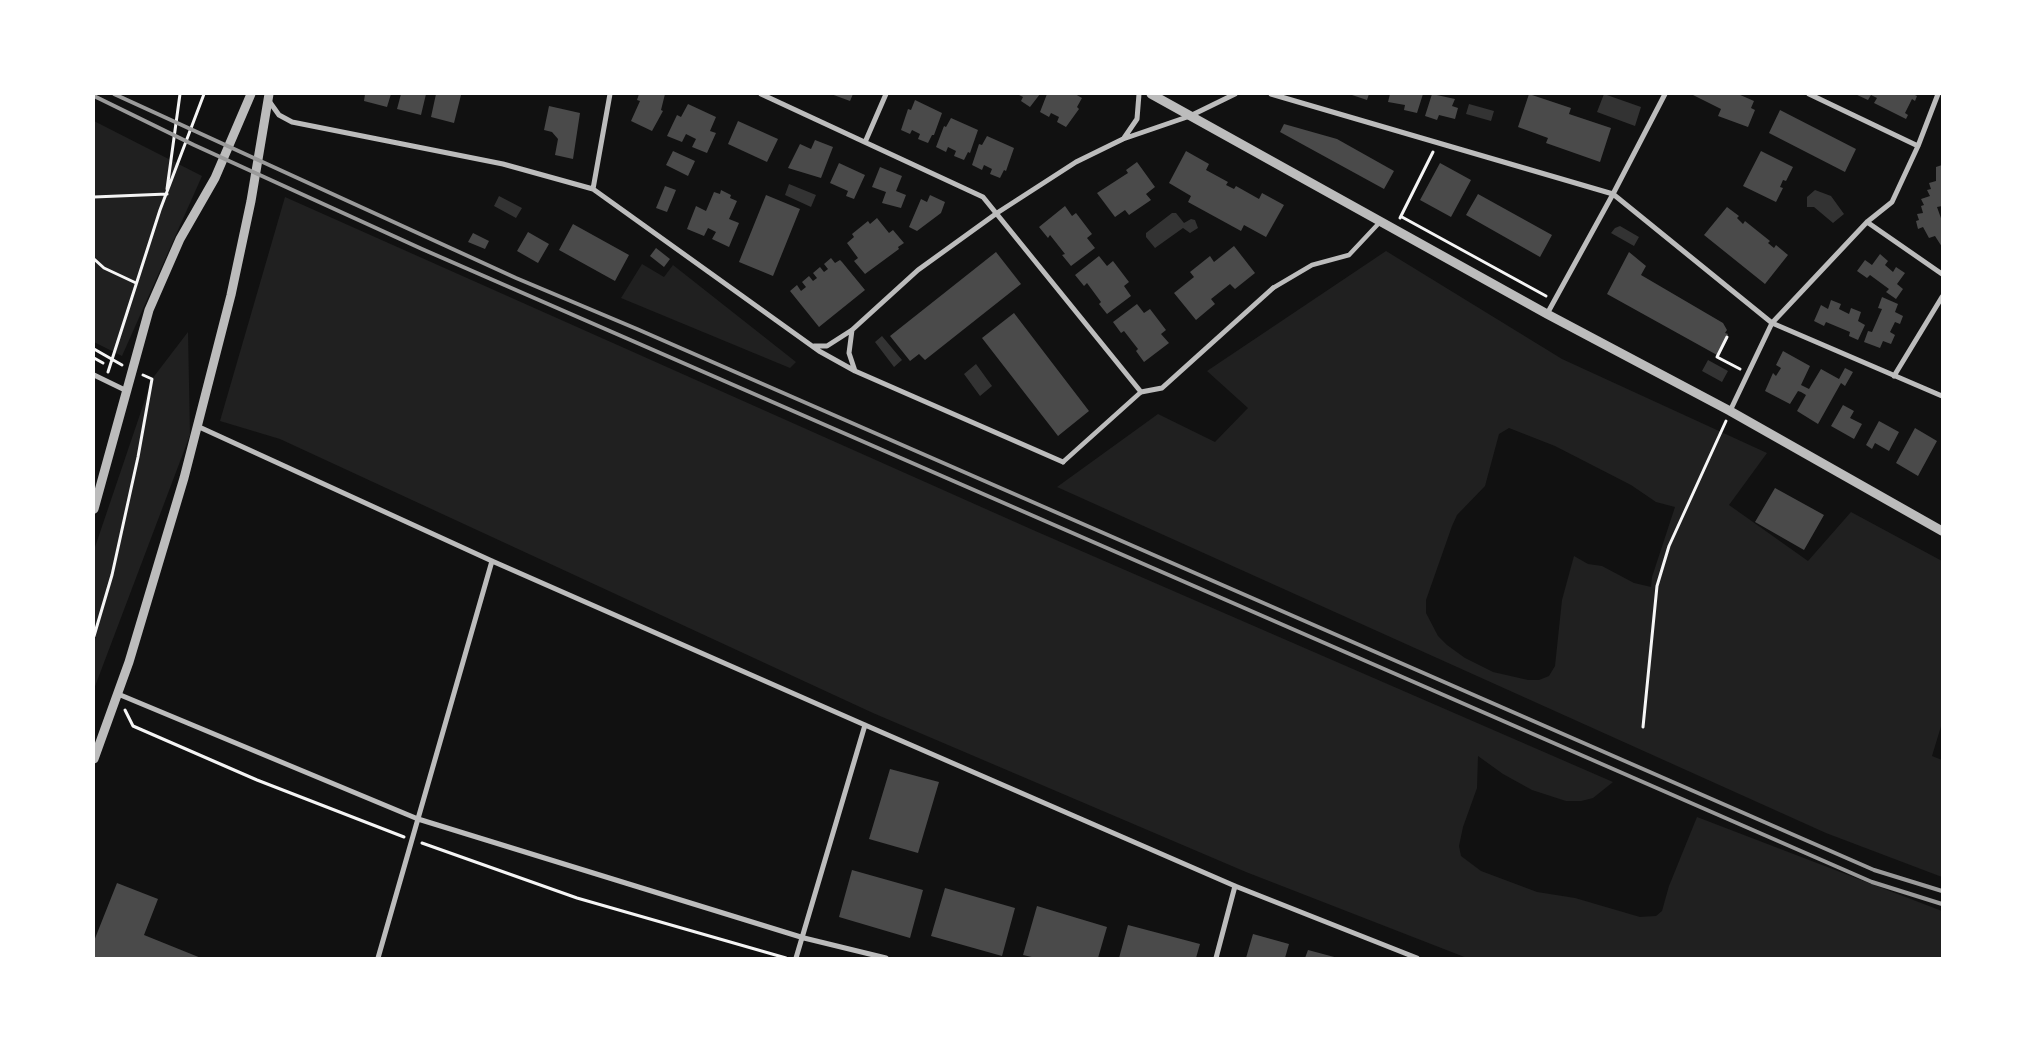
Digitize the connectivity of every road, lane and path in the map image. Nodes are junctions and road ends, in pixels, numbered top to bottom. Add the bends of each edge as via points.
1 (180, 94) edge
2 (204, 94) edge
3 (251, 94) edge
4 (610, 94) edge
5 (761, 94) edge
6 (886, 94) edge
7 (1139, 94) edge
8 (1151, 94) edge
9 (1235, 94) edge
10 (1271, 94) edge
11 (1665, 94) edge
12 (1810, 94) edge
13 (1938, 94) edge
14 (268, 97) edge
15 (1190, 116) junction
16 (1123, 139) junction
17 (866, 140) junction
18 (1438, 143) junction
19 (1918, 146) junction
20 (593, 189) junction
21 (167, 194) junction
22 (1614, 194) junction
23 (94, 197) edge
24 (997, 213) junction
25 (1380, 222) junction
26 (1867, 222) junction
27 (1394, 229) junction
28 (94, 258) edge
29 (1942, 274) edge
30 (136, 283) junction
31 (1273, 288) joint
32 (1942, 297) edge
33 (1548, 314) junction
34 (1772, 323) junction
35 (852, 330) junction
36 (1727, 337) dead end
37 (813, 346) junction
38 (94, 349) edge
39 (94, 358) edge
40 (103, 363) dead end
41 (856, 371) junction
42 (1748, 373) junction
43 (140, 374) dead end
44 (94, 375) edge
45 (1894, 376) junction
46 (127, 391) junction
47 (1141, 392) junction
48 (1942, 396) edge
49 (1730, 411) junction
50 (197, 426) junction
51 (1063, 462) joint
52 (94, 509) edge
53 (1942, 531) edge
54 (492, 561) junction
55 (94, 636) edge
56 (118, 694) junction
57 (865, 725) junction
58 (1643, 727) dead end
59 (94, 759) edge
60 (418, 819) junction
61 (412, 840) junction
62 (1235, 886) junction
63 (804, 938) junction
64 (378, 958) edge
65 (786, 958) edge
66 (796, 958) edge
67 (886, 958) edge
68 (1216, 958) edge
69 (1418, 958) edge

1 - 21 path
2 - 21 path
3 - 46 street via 215,178 180,239 153,302
4 - 20 street
5 - 17 street
6 - 17 street
7 - 16 street via 1137,119
8 - 15 street
9 - 15 street
10 - 18 street
11 - 22 street
12 - 19 street
13 - 19 street
14 - 20 street via 280,115 292,122 503,164
14 - 50 street via 243,238
15 - 16 street
15 - 25 street
16 - 24 street via 1076,162
17 - 24 street via 983,197
18 - 22 street
18 - 27 path
19 - 26 street via 1892,202
20 - 37 street
21 - 23 path
21 - 30 path
22 - 33 street
22 - 34 street
24 - 35 street via 918,270
24 - 47 street
25 - 27 street
25 - 31 street via 1349,255 1312,265
26 - 29 street
26 - 34 street
27 - 33 street
28 - 30 path via 104,268
30 - 38 path via 110,358
31 - 47 street via 1162,388
32 - 45 street
33 - 49 street
34 - 42 street
34 - 45 street
35 - 37 street via 827,346
35 - 41 street via 849,353
36 - 42 path via 1717,357
37 - 41 street
39 - 40 path
41 - 51 street
42 - 49 street
43 - 55 path via 152,379 112,575
44 - 46 street
45 - 48 street
46 - 52 street
47 - 51 street
49 - 53 street
49 - 58 path via 1669,546 1657,586
50 - 54 street
50 - 56 street
54 - 57 street
54 - 60 street
56 - 59 street
56 - 60 street
56 - 61 path via 133,726 257,780
57 - 62 street
57 - 63 street
60 - 61 street
60 - 63 street
61 - 64 street
61 - 65 path via 586,901
62 - 68 street
62 - 69 street
63 - 66 street
63 - 67 street

